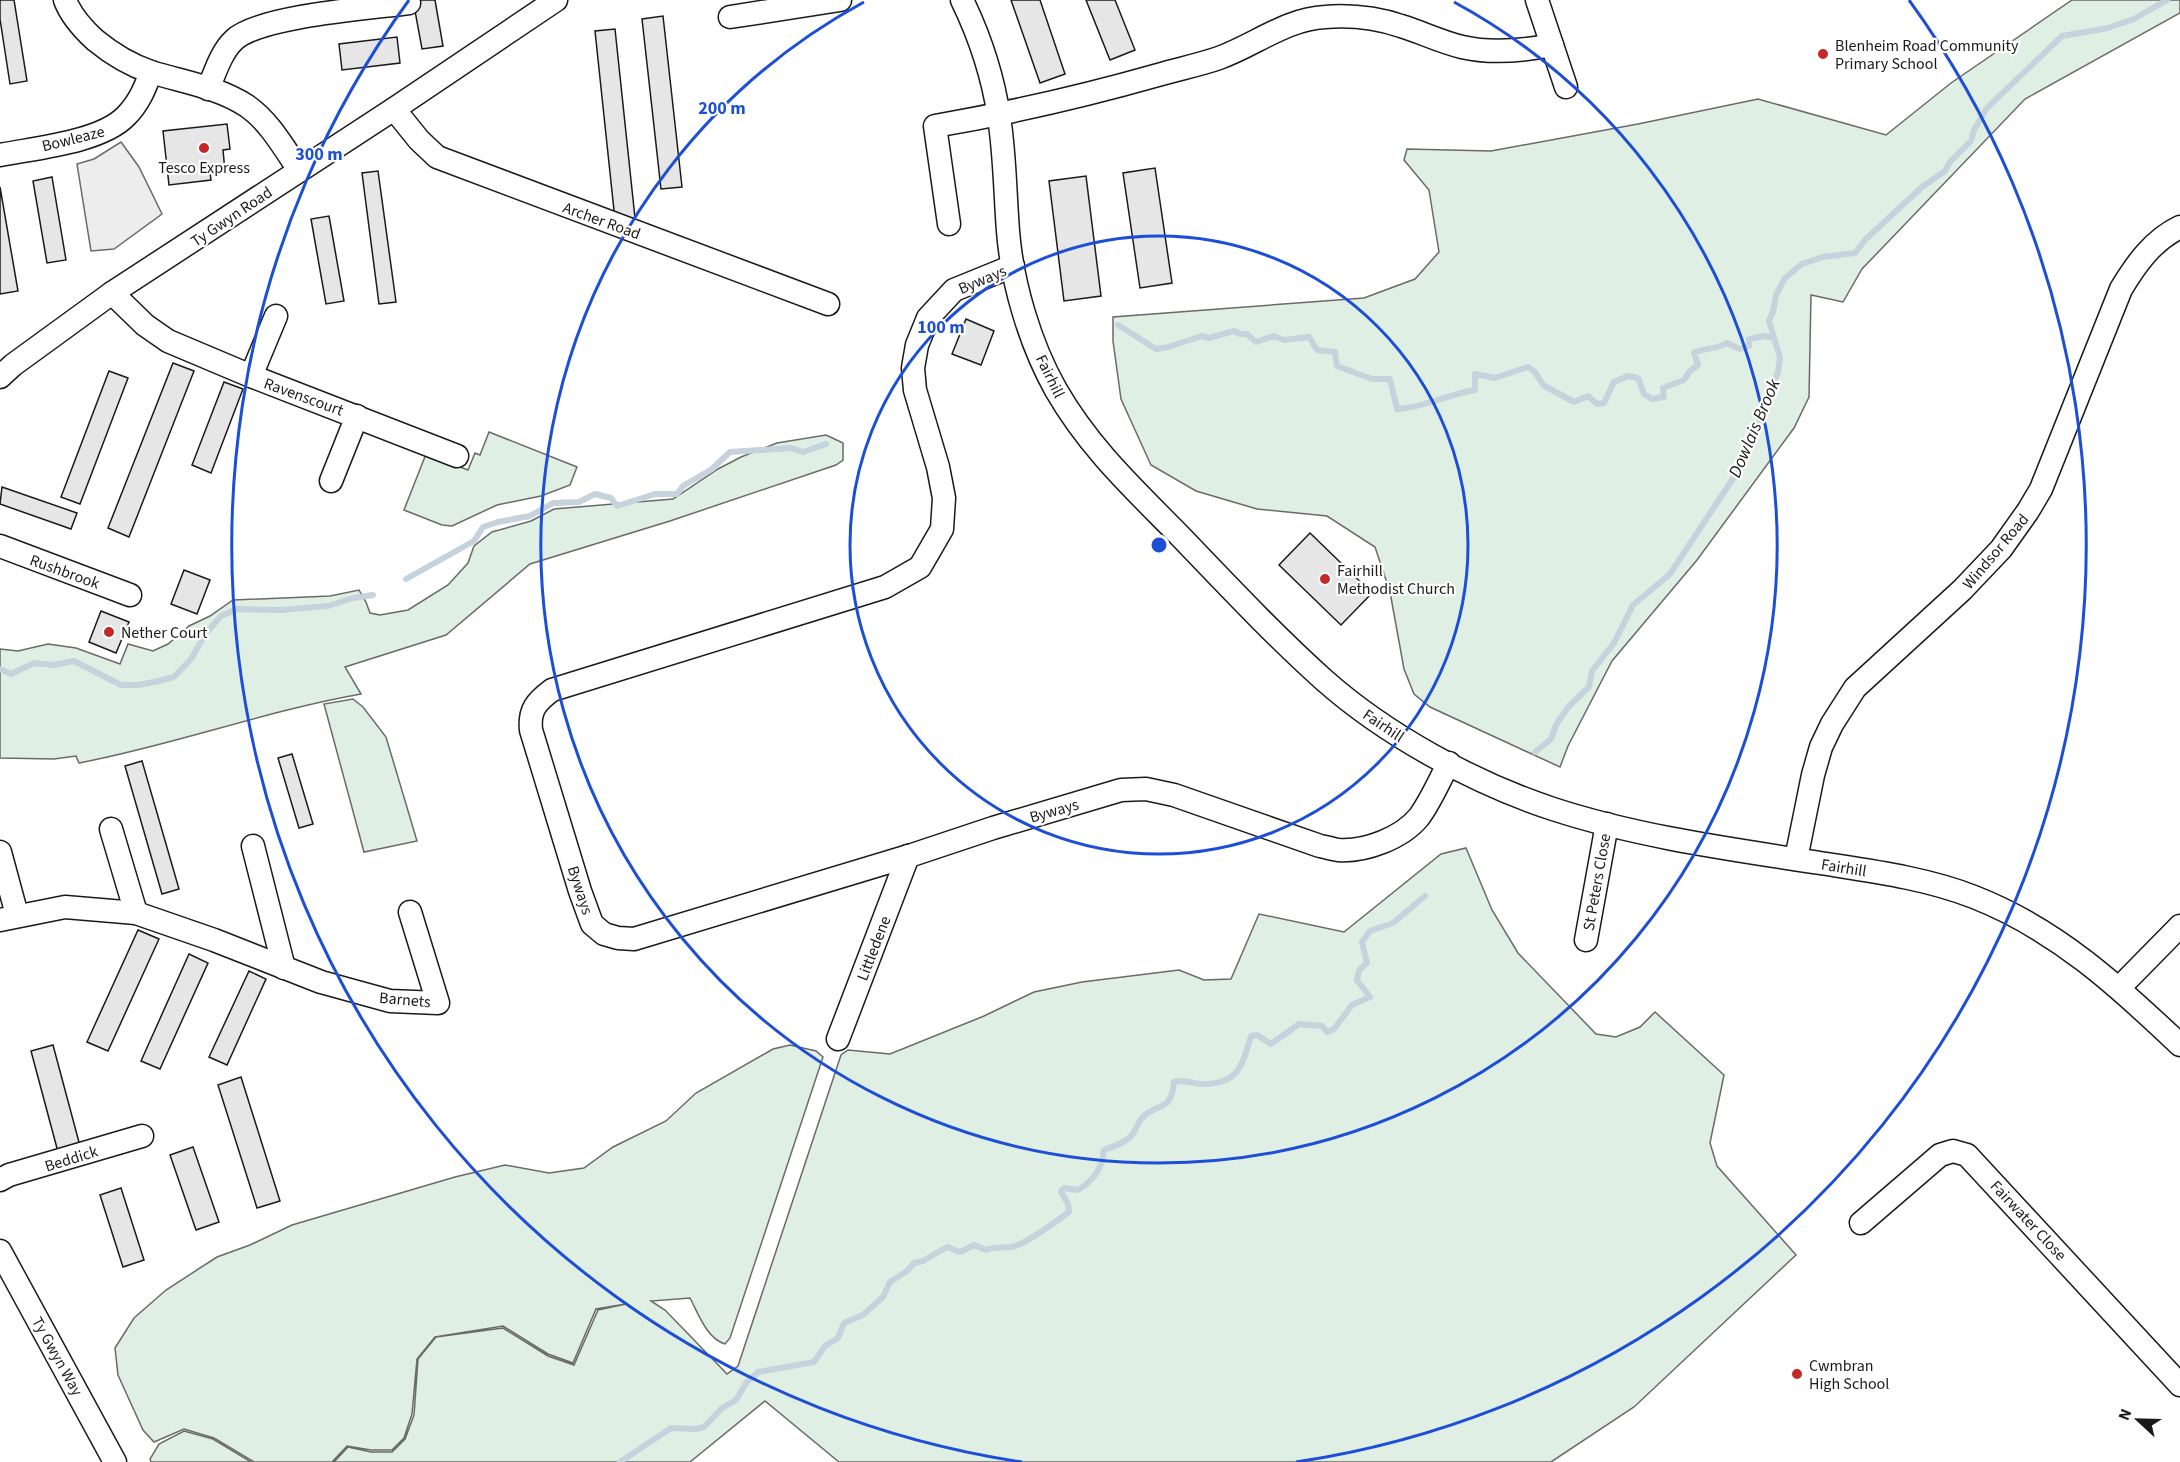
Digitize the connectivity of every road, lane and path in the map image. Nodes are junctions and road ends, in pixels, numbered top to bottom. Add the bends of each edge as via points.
1 (65, 0) edge
2 (556, 0) edge
3 (840, 0) edge
4 (962, 0) edge
5 (1537, 0) edge
6 (409, 3) dead end
7 (730, 16) dead end
8 (1552, 45) junction
9 (150, 72) junction
10 (1566, 87) dead end
11 (208, 89) junction
12 (394, 109) junction
13 (999, 115) junction
14 (0, 155) edge
15 (299, 170) junction
16 (949, 224) dead end
17 (2180, 227) edge
18 (1013, 266) junction
19 (112, 292) junction
20 (828, 304) dead end
21 (276, 316) dead end
22 (250, 376) junction
23 (0, 377) edge
24 (357, 416) junction
25 (457, 456) dead end
26 (331, 481) dead end
27 (0, 546) edge
28 (130, 595) dead end
29 (1449, 764) junction
30 (1607, 824) junction
31 (111, 829) dead end
32 (253, 846) dead end
33 (0, 852) edge
34 (908, 856) junction
35 (1796, 860) junction
36 (410, 912) dead end
37 (136, 913) junction
38 (8, 918) edge
39 (2180, 926) edge
40 (1586, 940) dead end
41 (284, 968) junction
42 (2120, 987) junction
43 (838, 1039) dead end
44 (2180, 1045) edge
45 (142, 1136) dead end
46 (0, 1180) edge
47 (1861, 1223) dead end
48 (0, 1251) edge
49 (2180, 1385) edge
50 (115, 1462) edge

1 - 9 street via 84,31 128,63
2 - 12 street, Ty Gwyn Road
3 - 7 street
4 - 13 street, Fairhill via 988,66
5 - 8 street
6 - 11 street via 277,21 255,28 234,40
8 - 10 street
8 - 13 street via 1492,51 1461,46 1377,20 1323,17 1298,21 1220,57
9 - 11 street
9 - 14 street, Bowleaze via 142,95 127,116 112,128
11 - 15 street via 249,107
12 - 15 street, Ty Gwyn Road
12 - 20 street, Archer Road via 437,157
13 - 16 street via 935,126
13 - 18 street, Fairhill
15 - 19 street, Ty Gwyn Road
17 - 35 street, Windsor Road via 2151,247 2121,289 2042,489 2015,530 1962,590 1874,669 1843,706 1821,747 1807,796
18 - 29 street, Fairhill via 1021,304 1044,365 1095,448 1235,594 1327,682 1369,716
18 - 34 street, Byways via 954,290 928,318 917,345 915,390 944,498 942,529 920,567 885,587 552,690 536,702 530,717 580,891 592,924 604,934 634,939
19 - 22 street, Ravenscourt via 145,325 168,341
19 - 23 street, Ty Gwyn Road
21 - 22 street, Ravenscourt
22 - 24 street, Ravenscourt
24 - 25 street, Ravenscourt
24 - 26 street, Ravenscourt
27 - 28 street, Rushbrook
29 - 30 street, Fairhill via 1534,802
29 - 34 street, Byways via 1418,818 1398,834 1358,849 1320,846 1176,795 1146,789 1121,790
30 - 35 street, Fairhill
30 - 40 street, St Peters Close
31 - 37 street
32 - 41 street
33 - 38 street, Barnets
34 - 43 street, Littledene
35 - 42 street, Fairhill via 1889,874 1972,896 2051,936
36 - 41 street, Barnets via 438,1003 390,1001
37 - 38 street, Barnets via 65,907
37 - 41 street, Barnets
39 - 42 street
42 - 44 street, Fairhill
45 - 46 street, Beddick
47 - 49 street, Fairwater Close via 1940,1155 1953,1151 1967,1155
48 - 50 street, Ty Gwyn Way

